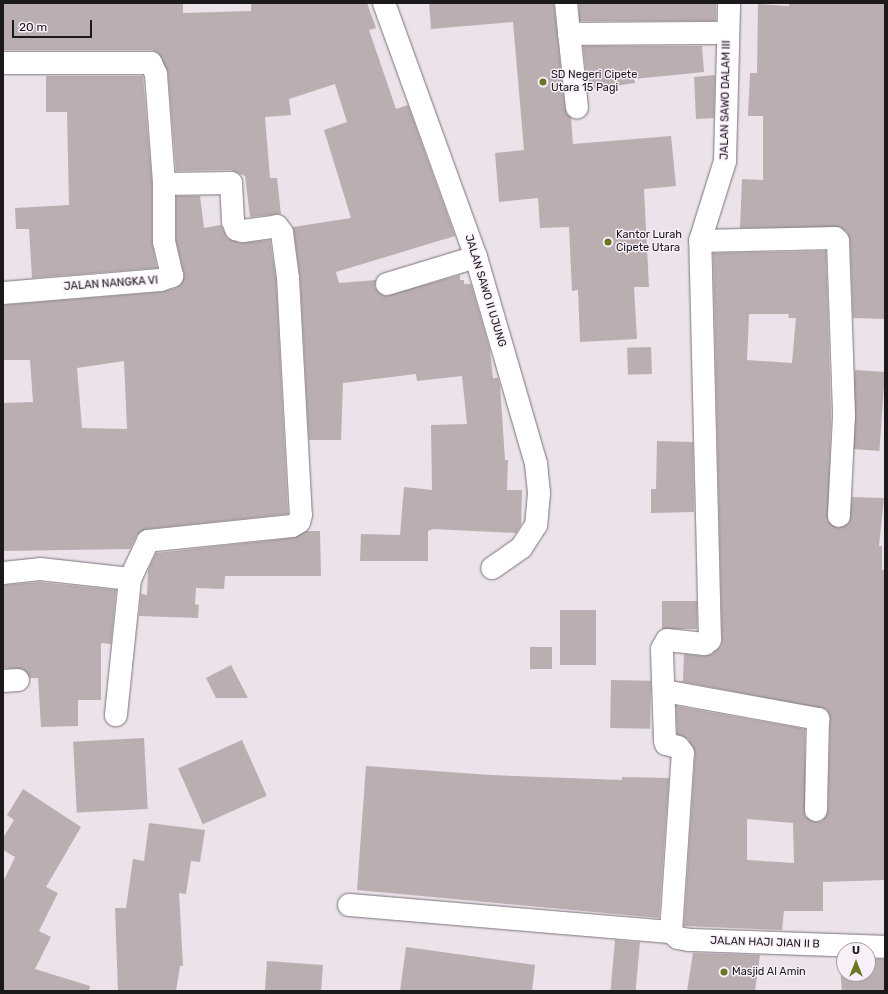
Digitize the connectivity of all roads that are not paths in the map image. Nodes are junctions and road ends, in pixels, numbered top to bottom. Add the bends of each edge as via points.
1 (384, 3) edge
2 (566, 3) edge
3 (729, 3) edge
4 (728, 33) junction
5 (569, 34) junction
6 (3, 63) edge
7 (577, 107) dead end
8 (164, 184) junction
9 (700, 241) junction
10 (476, 257) junction
11 (387, 284) dead end
12 (3, 293) edge
13 (840, 516) dead end
14 (492, 568) dead end
15 (3, 573) edge
16 (130, 579) junction
17 (664, 691) junction
18 (116, 715) dead end
19 (816, 810) dead end
20 (349, 905) dead end
21 (671, 932) junction
22 (885, 947) edge

1 - 10 street, JALAN SAWO II UJUNG
2 - 5 street
3 - 4 street, JALAN SAWO DALAM III
4 - 5 street
4 - 9 street, JALAN SAWO DALAM III via 726,161
5 - 7 street
6 - 8 street via 151,63 156,74
8 - 12 street, JALAN NANGKA VI via 164,242 172,276 160,280
8 - 16 street via 230,183 233,222 236,228 243,231 277,226 281,228 288,278 301,515 299,522 292,526 154,539 148,542
9 - 13 street via 835,238 838,240 844,416
9 - 17 street, JALAN SAWO DALAM III via 710,640 705,644 667,640 664,642
10 - 11 street
10 - 14 street, JALAN SAWO II UJUNG via 536,464 539,493 536,525 529,539 521,548
15 - 16 street via 48,570
16 - 18 street
17 - 19 street via 818,719
17 - 21 street via 665,741 666,744 682,749 683,753
20 - 21 street, JALAN HAJI JIAN II B
21 - 22 street, JALAN HAJI JIAN II B via 678,938 689,940

